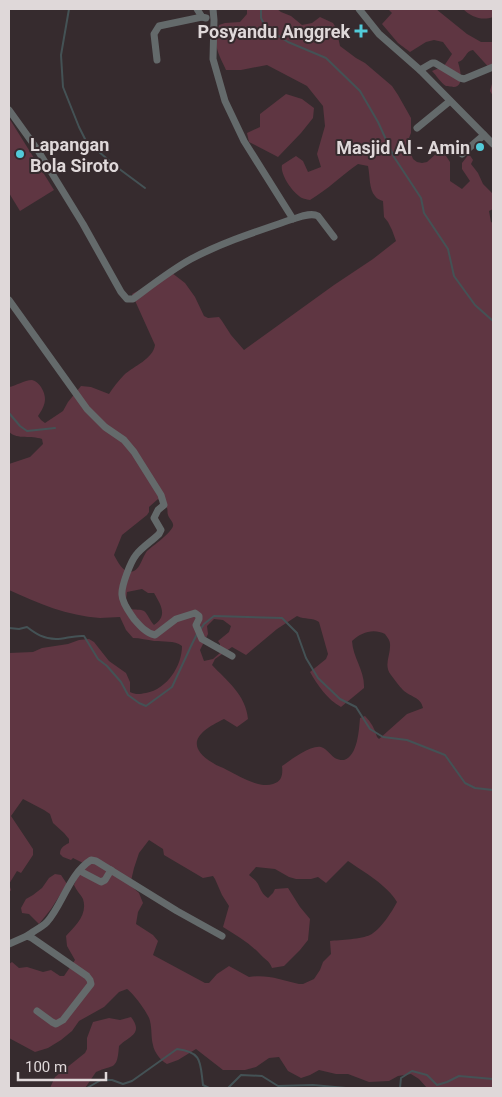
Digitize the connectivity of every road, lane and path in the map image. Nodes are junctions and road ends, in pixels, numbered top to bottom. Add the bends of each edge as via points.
1 (197, 9) edge
2 (213, 9) edge
3 (359, 9) edge
4 (202, 17) junction
5 (214, 20) junction
6 (157, 60) dead end
7 (493, 67) edge
8 (420, 70) junction
9 (450, 101) junction
10 (9, 110) edge
11 (416, 128) dead end
12 (484, 135) junction
13 (493, 144) edge
14 (462, 154) dead end
15 (293, 220) junction
16 (334, 237) dead end
17 (9, 300) edge
18 (232, 656) dead end
19 (111, 870) junction
20 (80, 871) junction
21 (222, 936) dead end
22 (9, 937) edge
23 (23, 937) junction
24 (9, 944) edge
25 (37, 1010) dead end

1 - 4 street
2 - 5 street
3 - 8 street via 379,34
4 - 5 street
4 - 6 street via 159,26 154,34
5 - 15 street via 213,60 225,101 244,141
7 - 8 street via 464,78 435,63
8 - 9 street
9 - 11 street
9 - 12 street
10 - 15 street via 37,149 127,298 133,299 178,267 226,242
12 - 13 street
12 - 14 street
15 - 16 street via 315,214
17 - 18 street via 88,409 134,452 161,495 164,505 154,518 161,530 130,563 122,592 130,612 152,635 176,619 195,613 199,616 196,625 202,639
19 - 20 street via 91,860
19 - 20 street via 101,882
19 - 21 street
20 - 23 street via 46,923
22 - 23 street
23 - 24 street
23 - 25 street via 32,938 79,970 91,984 63,1020 56,1024

